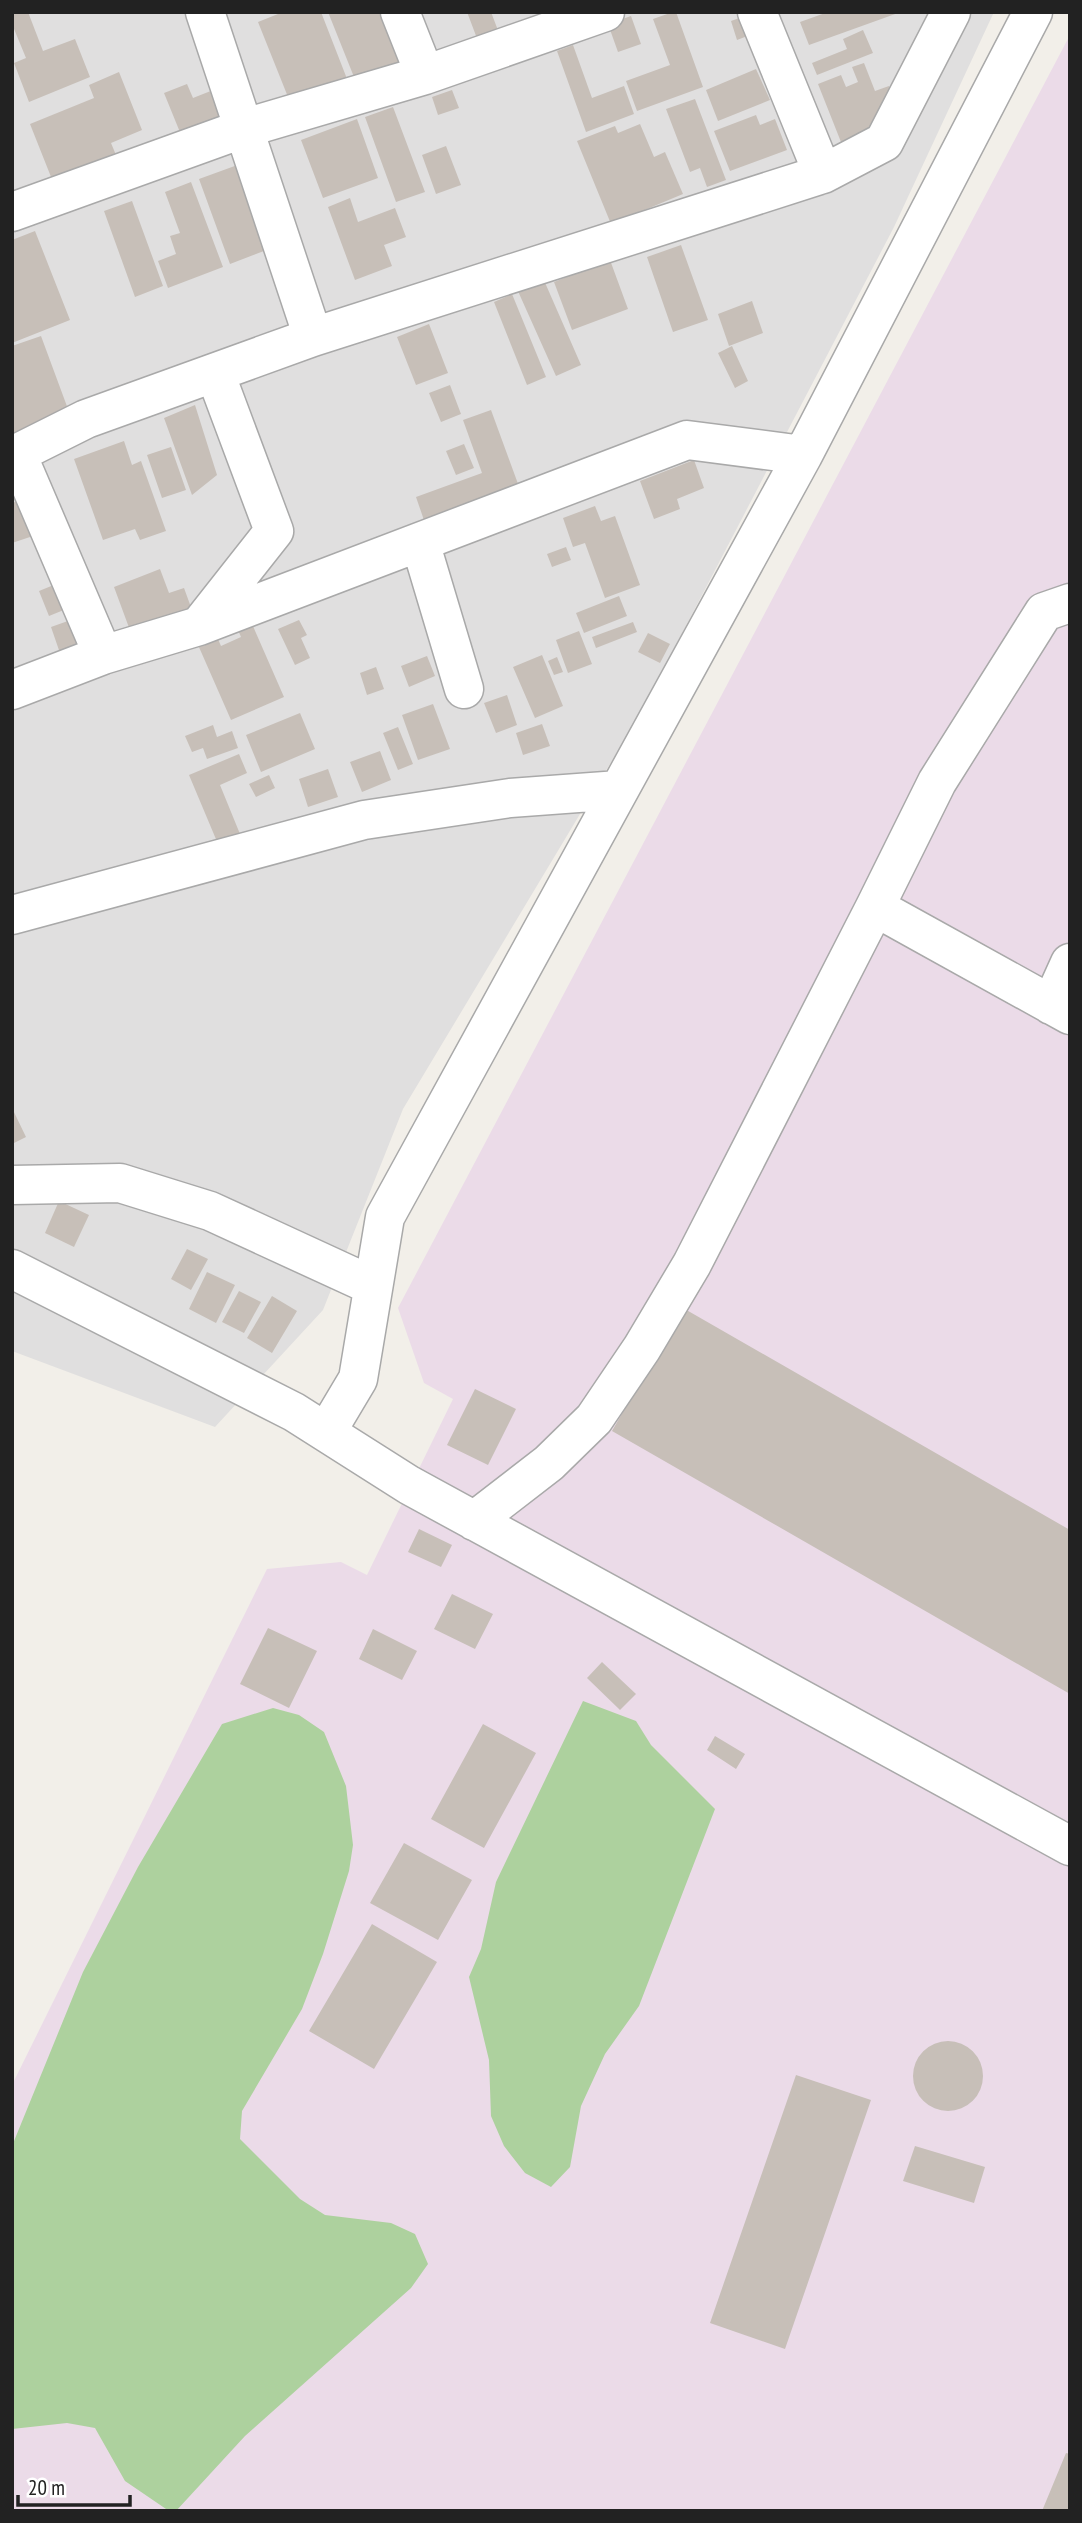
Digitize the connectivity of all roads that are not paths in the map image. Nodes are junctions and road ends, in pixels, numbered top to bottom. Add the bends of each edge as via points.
1 (205, 12) edge
2 (400, 12) edge
3 (605, 12) edge
4 (757, 12) edge
5 (951, 12) edge
6 (1033, 12) edge
7 (425, 75) junction
8 (245, 128) junction
9 (823, 174) junction
10 (14, 205) edge
11 (313, 337) junction
12 (215, 373) junction
13 (15, 455) edge
14 (803, 455) junction
15 (420, 541) junction
16 (1070, 603) edge
17 (199, 626) junction
18 (103, 655) junction
19 (464, 689) dead end
20 (12, 690) edge
21 (619, 790) junction
22 (876, 907) junction
23 (12, 915) edge
24 (1070, 963) edge
25 (1060, 1010) edge
26 (12, 1185) edge
27 (12, 1269) edge
28 (373, 1286) junction
29 (327, 1431) junction
30 (474, 1521) junction
31 (1070, 1846) edge

1 - 8 street
2 - 7 street
3 - 7 street
4 - 9 street
5 - 9 street via 884,142
6 - 14 street
7 - 8 street
8 - 10 street
8 - 11 street
9 - 11 street
11 - 12 street
12 - 13 street via 86,419
12 - 17 street via 274,531
13 - 18 street
14 - 15 street via 687,440
14 - 21 street
15 - 17 street
15 - 19 street
16 - 22 street via 1044,612 937,782
17 - 18 street
18 - 20 street
21 - 23 street via 510,798 364,820
21 - 28 street via 385,1217
22 - 25 street
22 - 30 street via 692,1264 642,1348 594,1419 549,1463
24 - 25 street
26 - 28 street via 120,1183 210,1211
27 - 29 street
28 - 29 street via 358,1379
29 - 30 street
30 - 31 street

